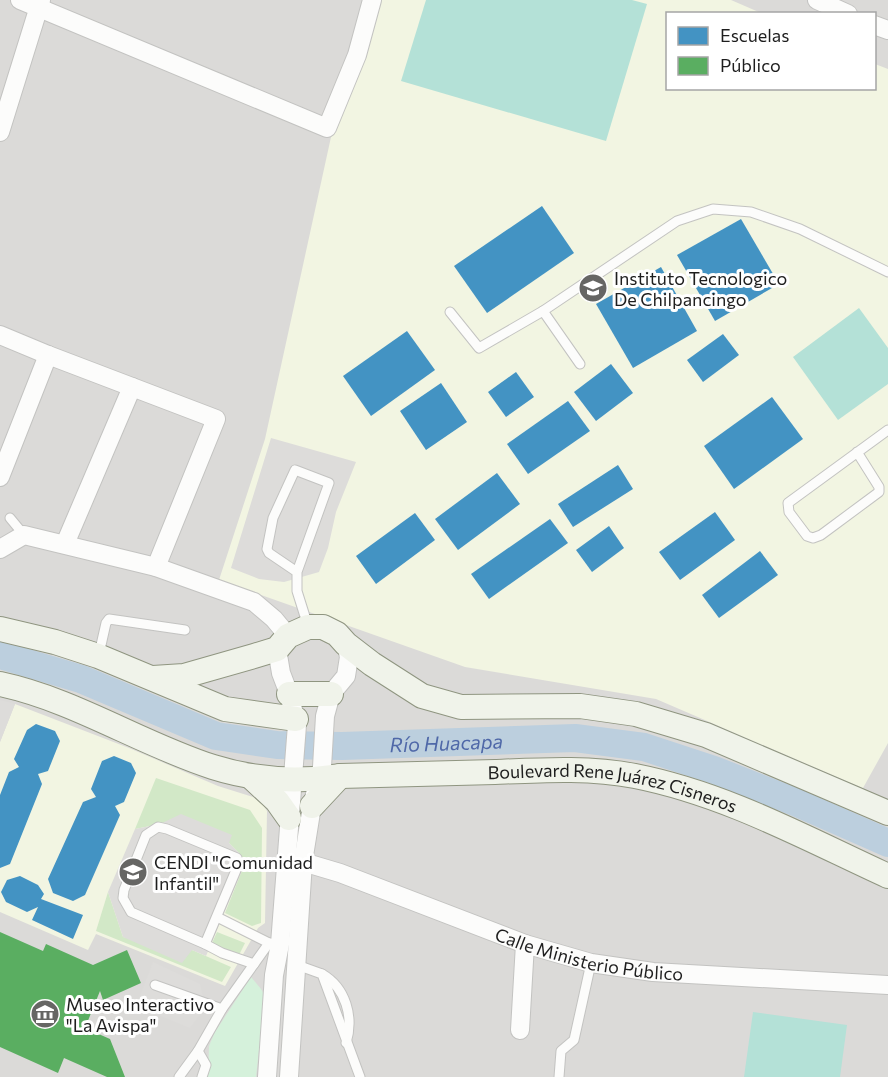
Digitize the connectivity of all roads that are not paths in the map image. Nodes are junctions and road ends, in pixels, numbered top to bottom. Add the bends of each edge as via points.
1 (20, 0) edge
2 (372, 0) edge
3 (816, 0) edge
4 (41, 4) edge
5 (843, 12) edge
6 (0, 132) edge
7 (888, 272) edge
8 (543, 311) junction
9 (450, 312) dead end
10 (0, 335) edge
11 (48, 355) junction
12 (580, 364) dead end
13 (132, 387) junction
14 (888, 430) edge
15 (8, 434) edge
16 (857, 452) junction
17 (0, 477) edge
18 (10, 518) dead end
19 (24, 535) junction
20 (65, 544) junction
21 (0, 549) edge
22 (156, 567) junction
23 (297, 572) junction
24 (0, 629) edge
25 (185, 630) dead end
26 (291, 637) junction
27 (346, 644) junction
28 (98, 656) junction
29 (153, 678) junction
30 (0, 684) edge
31 (331, 693) junction
32 (290, 694) junction
33 (296, 722) junction
34 (294, 773) junction
35 (327, 774) junction
36 (250, 776) junction
37 (312, 806) joint
38 (883, 806) edge
39 (289, 818) junction
40 (303, 862) junction
41 (888, 876) edge
42 (220, 918) junction
43 (275, 944) junction
44 (525, 944) junction
45 (208, 946) junction
46 (591, 963) junction
47 (254, 964) junction
48 (297, 966) junction
49 (155, 985) dead end
50 (888, 985) edge
51 (222, 1009) junction
52 (520, 1030) dead end
53 (198, 1051) junction
54 (179, 1077) edge
55 (202, 1077) edge
56 (267, 1077) edge
57 (289, 1077) edge
58 (360, 1077) edge
59 (559, 1077) edge

1 - 4 street
2 - 4 street via 357,55 327,128
3 - 5 street
4 - 6 street
7 - 8 lane via 800,229 751,212 713,209 677,221
8 - 9 lane via 479,348
8 - 12 lane
10 - 11 street
11 - 13 street
11 - 15 street
13 - 20 street
13 - 22 street via 216,419
14 - 16 lane
15 - 17 street
16 - 16 lane via 788,503 789,512 807,537 821,535 879,492
18 - 19 lane
19 - 20 street
19 - 21 street
20 - 22 street
22 - 26 street via 254,603
23 - 23 lane via 329,483 295,470 273,518 267,549
23 - 26 lane
24 - 28 main road
25 - 28 lane via 109,619
26 - 27 main road via 323,627 338,634
26 - 29 main road via 184,676
26 - 32 street via 280,673
27 - 31 street via 346,676
27 - 38 main road via 422,696 461,707 580,706 636,714 705,735
28 - 29 main road
29 - 33 main road via 225,709
30 - 36 main road, Boulevard Rene Juárez Cisneros via 52,701 213,767
31 - 32 main road
31 - 35 street via 324,725
32 - 33 street
33 - 34 street
34 - 35 main road, Boulevard Rene Juárez Cisneros
34 - 36 main road, Boulevard Rene Juárez Cisneros
34 - 39 street
35 - 37 main road
35 - 41 main road, Boulevard Rene Juárez Cisneros via 568,769 635,776 690,790 760,815
36 - 39 main road
37 - 40 street
39 - 43 street
40 - 44 street, Calle Ministerio Público
40 - 48 street
42 - 43 lane
42 - 45 lane
42 - 45 lane via 239,867 237,858 167,829 152,830 146,835 123,898 131,912
43 - 47 lane
43 - 56 street
44 - 46 street, Calle Ministerio Público
44 - 52 street
45 - 47 lane
46 - 50 street, Calle Ministerio Público via 653,972
46 - 59 lane via 574,1041 561,1051
47 - 51 lane
48 - 57 street
48 - 58 lane via 322,974
49 - 51 lane
51 - 53 lane
53 - 54 lane
53 - 55 lane via 206,1065

